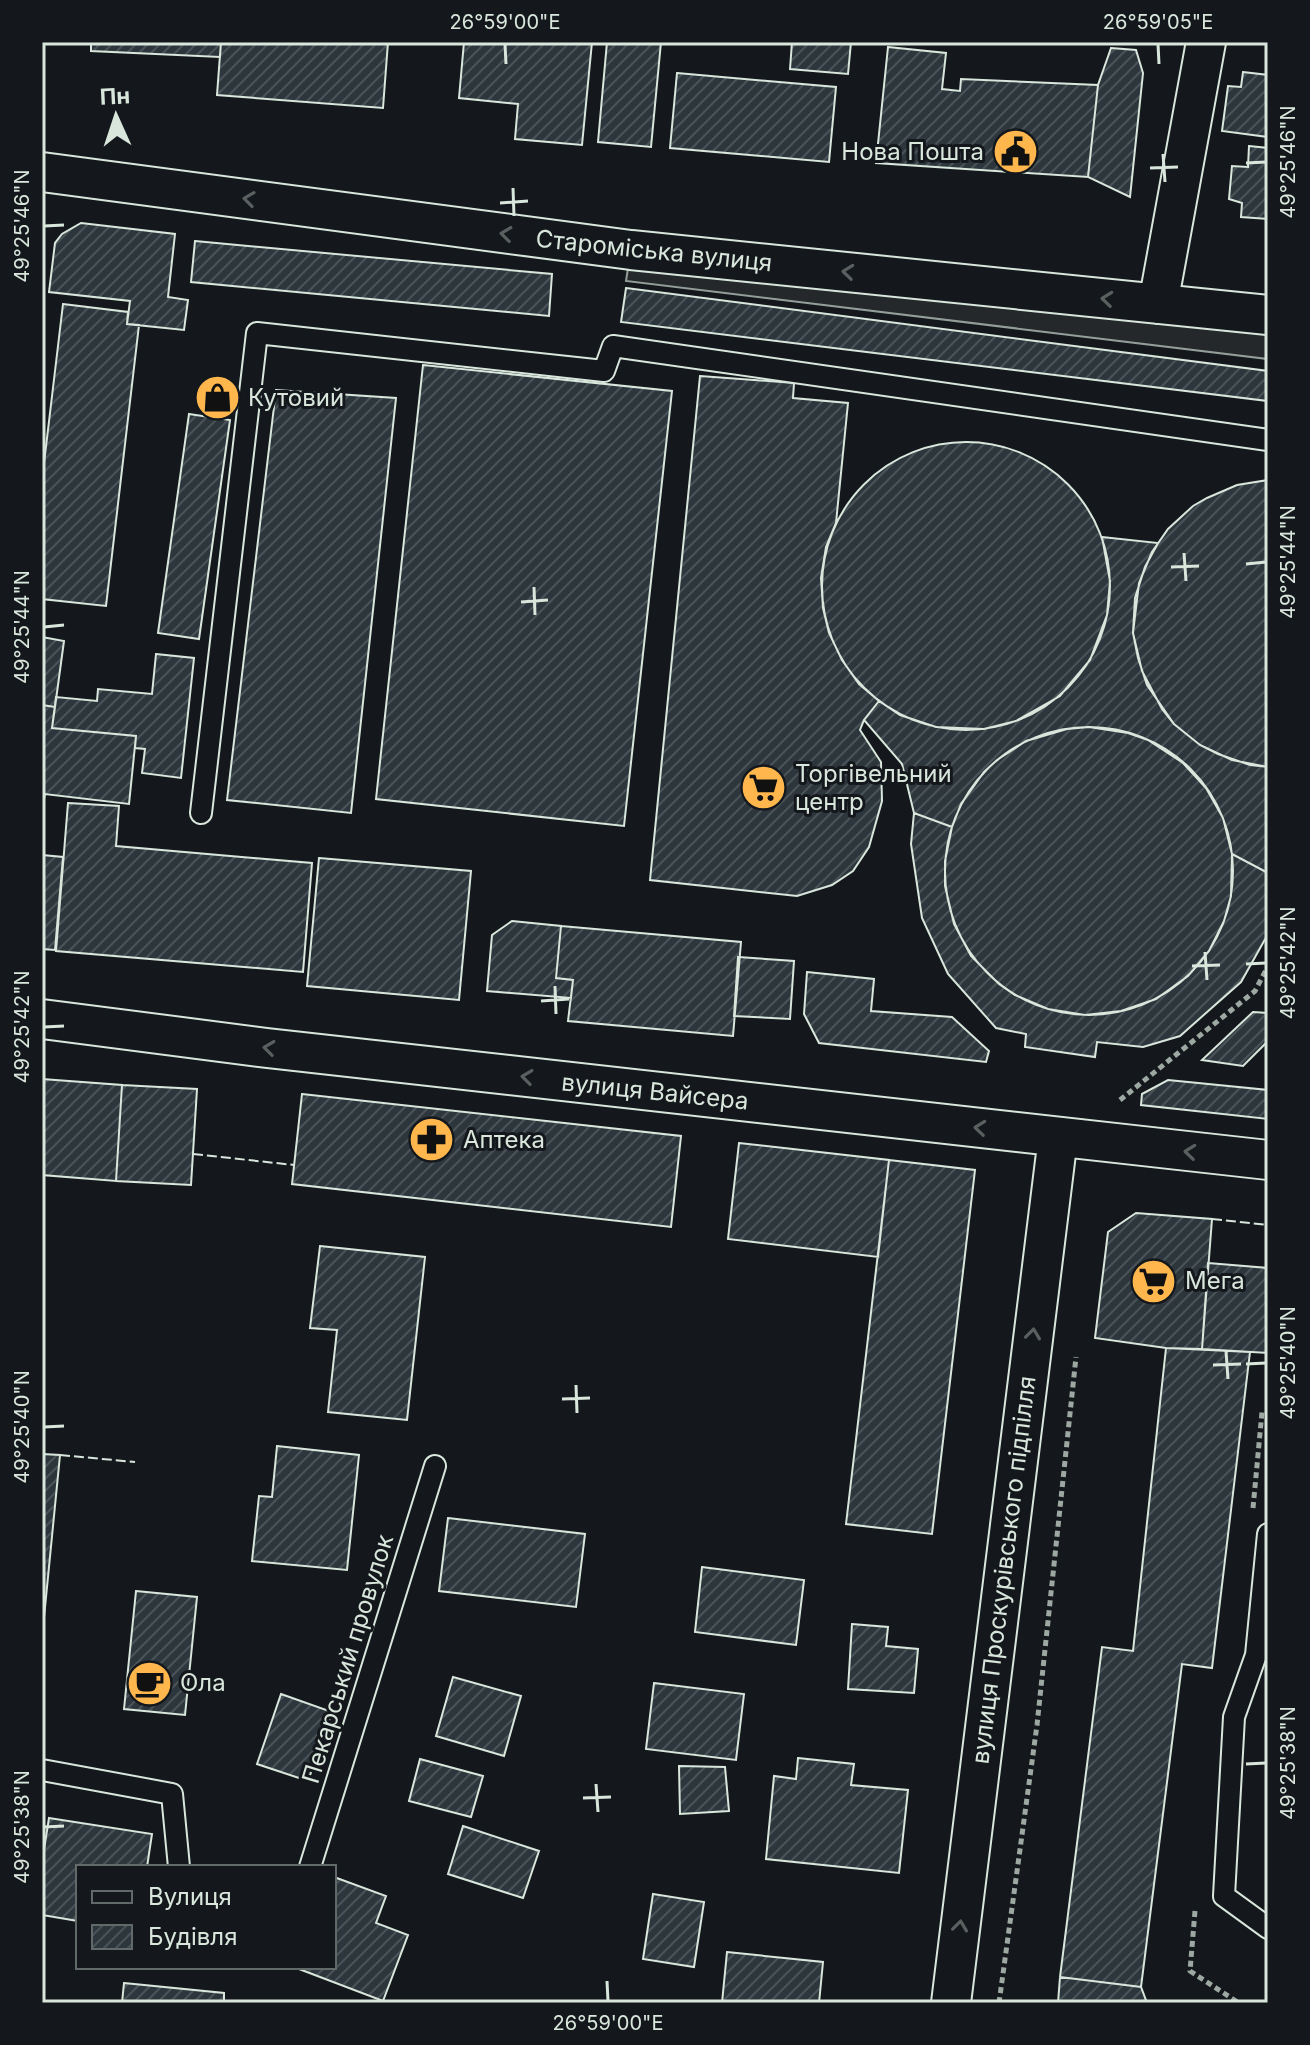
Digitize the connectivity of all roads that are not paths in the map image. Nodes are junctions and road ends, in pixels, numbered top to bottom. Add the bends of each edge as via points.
1 (1206, 42) edge
2 (42, 172) edge
3 (1158, 304) junction
4 (1268, 315) edge
5 (1268, 440) edge
6 (201, 813) dead end
7 (42, 1019) edge
8 (1058, 1137) junction
9 (1268, 1160) edge
10 (435, 1466) dead end
11 (1268, 1534) edge
12 (42, 1770) edge
13 (179, 1865) edge
14 (311, 1865) edge
15 (1268, 1928) edge
16 (951, 2003) edge

1 - 3 street
3 -> 2 street, Староміська вулиця via 631,250
3 - 4 street, Староміська вулиця
5 - 6 lane via 613,346 604,371 257,333
8 -> 7 street, вулиця Вайсера
9 -> 8 street, вулиця Вайсера
16 -> 8 street, вулиця Проскурівського підпілля
10 - 14 lane, Пекарський провулок
11 - 15 lane via 1256,1655 1234,1717 1224,1896
12 - 13 lane via 172,1794

